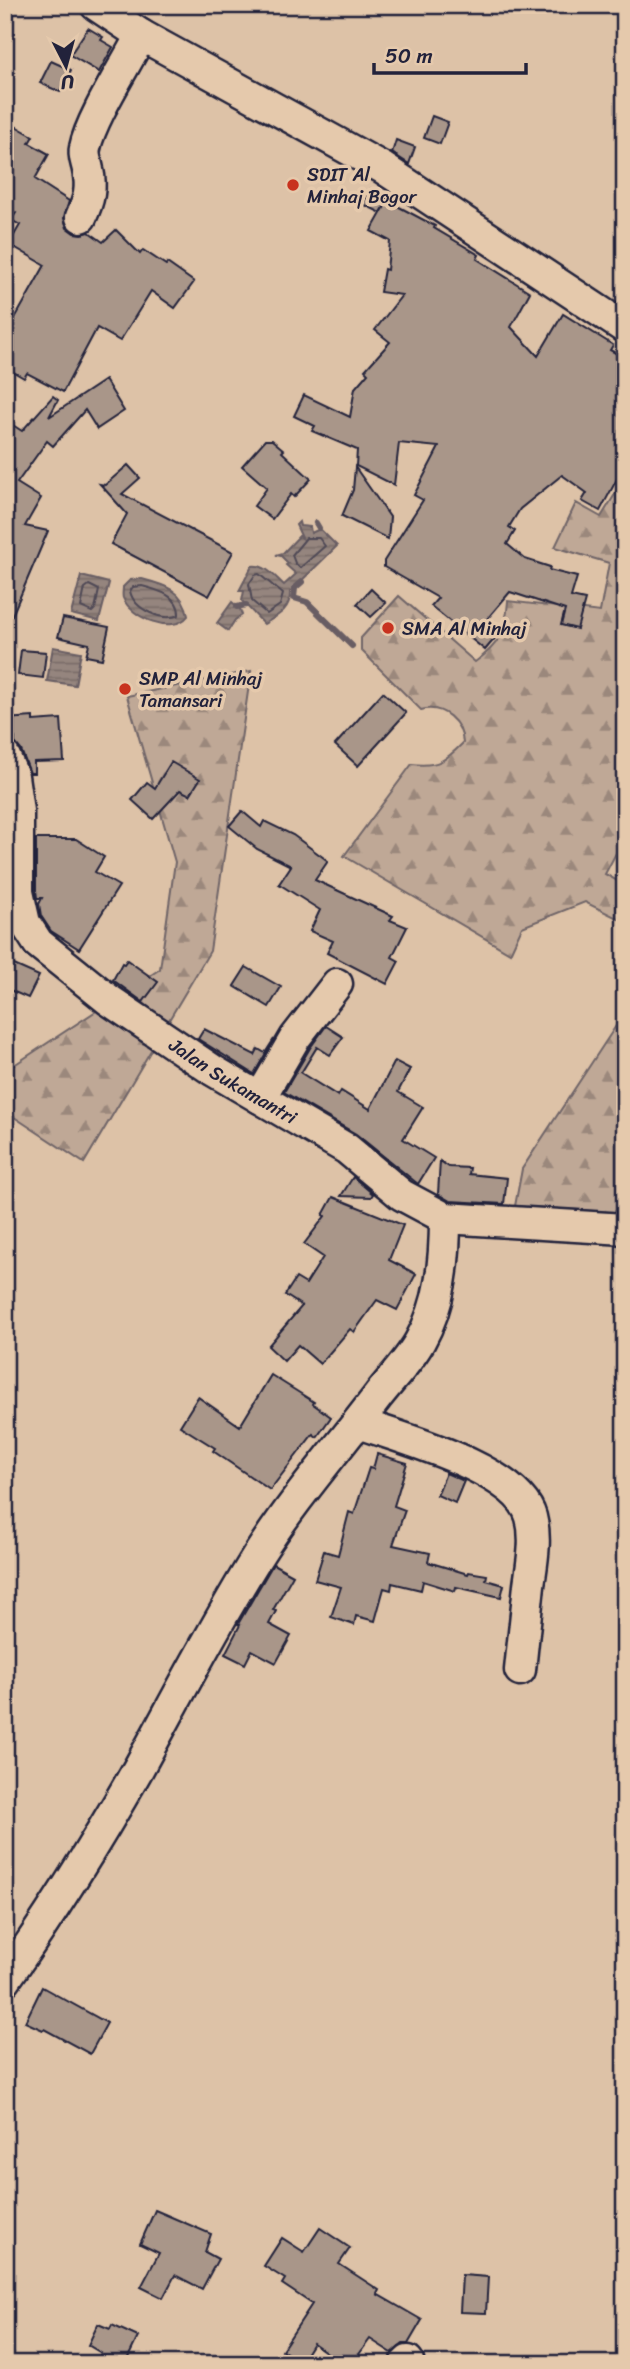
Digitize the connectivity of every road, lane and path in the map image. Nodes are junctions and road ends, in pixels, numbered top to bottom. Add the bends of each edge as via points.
1 (96, 5) edge
2 (141, 35) junction
3 (81, 217) dead end
4 (625, 328) edge
5 (5, 757) edge
6 (15, 922) edge
7 (337, 984) dead end
8 (260, 1098) junction
9 (445, 1218) junction
10 (625, 1229) edge
11 (358, 1423) junction
12 (520, 1670) dead end
13 (5, 1980) edge

1 - 2 street
2 - 3 street via 87,140 84,150 90,199
2 - 4 street via 383,168
5 - 6 street, Jalan Sukamantri via 18,811
6 - 8 street, Jalan Sukamantri via 109,1000
7 - 8 street via 295,1038
8 - 9 street, Jalan Sukamantri via 347,1149 402,1195
9 - 10 street, Jalan Sukamantri
9 - 11 street via 443,1270 430,1318 419,1342
11 - 12 street via 481,1467 501,1480 530,1513 534,1545
11 - 13 street via 308,1483 258,1556 138,1769

